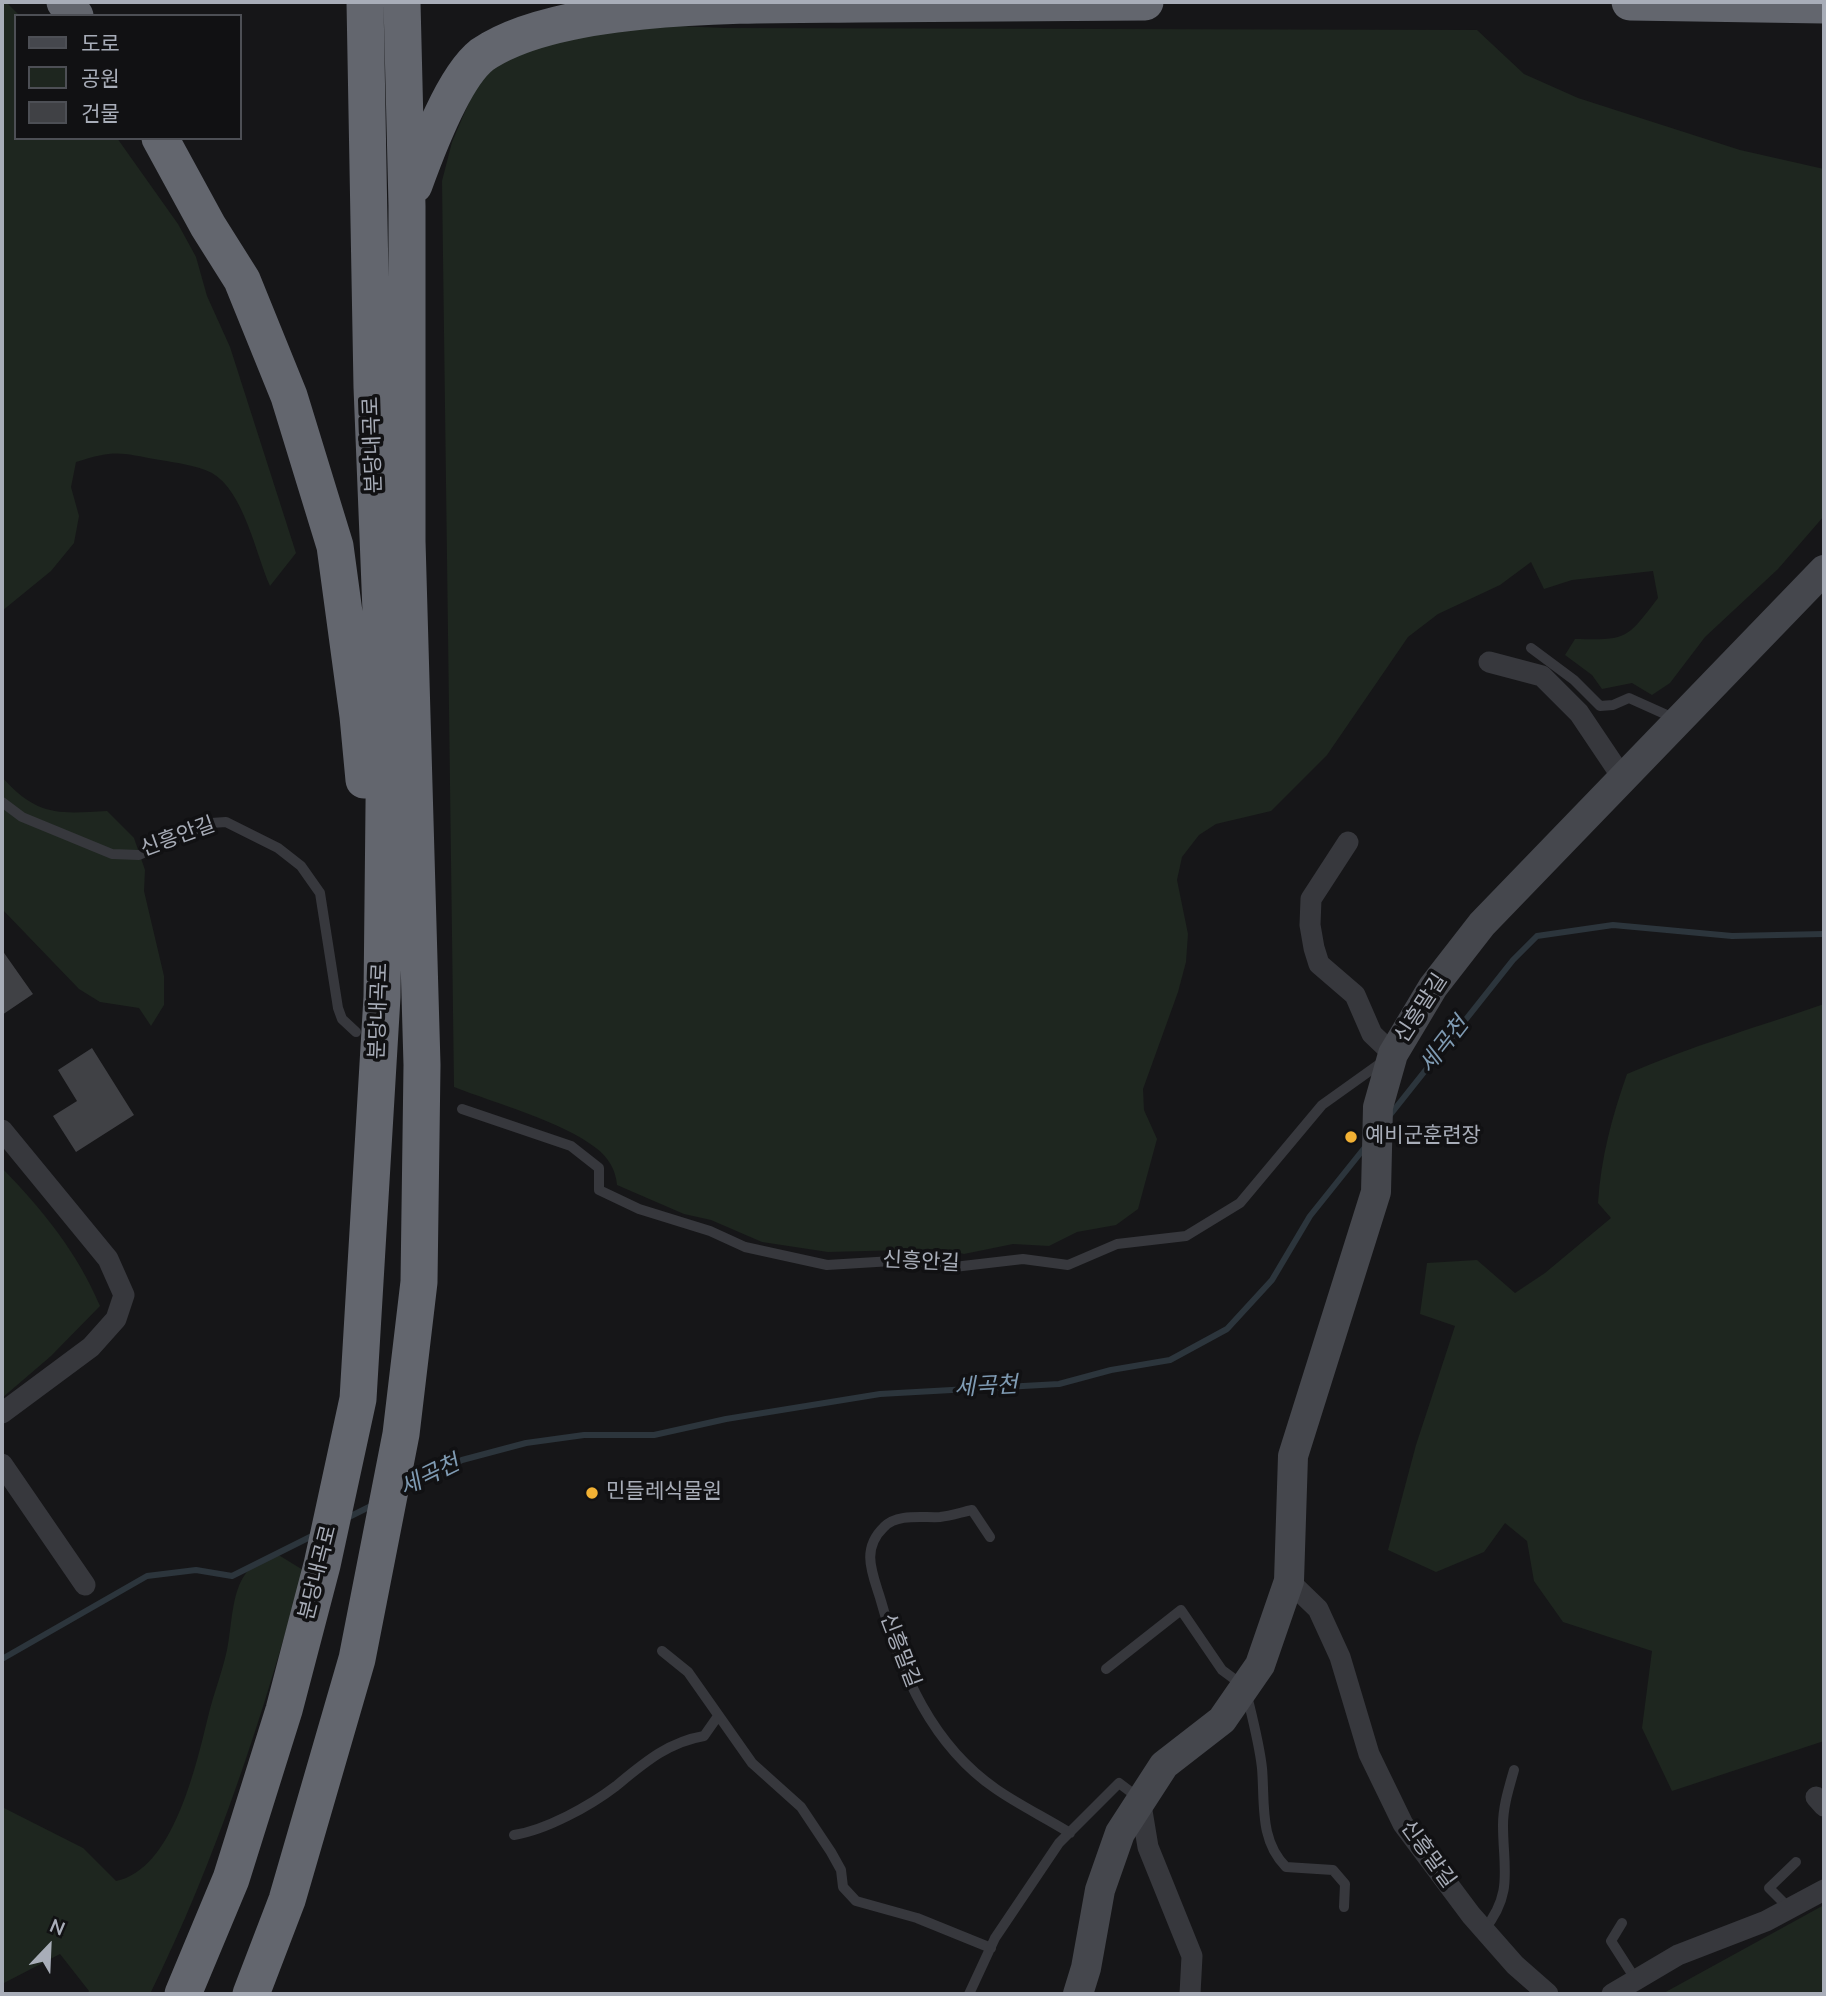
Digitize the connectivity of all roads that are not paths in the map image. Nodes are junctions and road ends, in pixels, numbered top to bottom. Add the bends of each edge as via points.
1 (365, 2) edge
2 (402, 2) edge
3 (1145, 2) edge
4 (1630, 2) edge
5 (1824, 5) edge
6 (161, 140) edge
7 (407, 206) junction
8 (1824, 570) edge
9 (1531, 649) dead end
10 (1489, 662) dead end
11 (1681, 721) junction
12 (1623, 780) junction
13 (2, 802) edge
14 (1348, 842) dead end
15 (382, 997) junction
16 (356, 1031) dead end
17 (1393, 1054) junction
18 (463, 1109) dead end
19 (2, 1130) edge
20 (2, 1413) edge
21 (2, 1464) edge
22 (990, 1536) dead end
23 (1289, 1581) junction
24 (85, 1585) dead end
25 (662, 1651) dead end
26 (1106, 1669) dead end
27 (1245, 1687) junction
28 (718, 1716) junction
29 (1514, 1770) dead end
30 (1140, 1799) junction
31 (1070, 1833) junction
32 (514, 1835) dead end
33 (1796, 1862) dead end
34 (1824, 1890) edge
35 (1344, 1907) dead end
36 (1790, 1909) junction
37 (1622, 1923) dead end
38 (1484, 1930) junction
39 (991, 1948) junction
40 (1636, 1980) junction
41 (183, 1994) edge
42 (251, 1994) edge
43 (969, 1994) edge
44 (1077, 1994) edge
45 (1190, 1994) edge
46 (1548, 1994) edge
47 (1612, 1994) edge

1 - 15 highway, 분당내곡로 via 372,387 385,710
2 - 7 highway, 분당내곡로
3 - 7 highway via 654,6 549,22 480,56 448,102
4 - 5 highway
6 - 15 highway via 242,280 289,396 335,546 358,716
7 - 42 highway, 분당내곡로 via 407,541 422,1065 419,1282 401,1434 357,1659 287,1900
8 - 11 street, 신흥말길
9 - 11 lane via 1600,706 1629,698
10 - 12 street via 1542,676 1579,713
11 - 12 street, 신흥말길
12 - 17 street, 신흥말길 via 1482,925 1433,987
13 - 16 lane, 신흥안길 via 22,817 112,854 139,855 211,823 226,822 278,848 300,866 320,893 338,1007 342,1019
14 - 17 street via 1311,899 1314,948 1319,964 1355,995 1372,1034
15 - 41 highway, 분당내곡로 via 358,1399 284,1710 235,1866
17 - 18 lane, 신흥안길 via 1322,1105 1240,1203 1186,1236 1117,1244 1068,1265 1023,1259 954,1267 909,1260 827,1265 745,1247 599,1190 599,1168 571,1146
17 - 23 street, 신흥말길 via 1378,1107 1376,1192 1293,1456
19 - 20 street via 108,1259 124,1295 116,1319 91,1347
21 - 24 street
22 - 31 lane, 신흥말길 via 972,1510 885,1525 870,1546 870,1572 894,1648 924,1711 969,1766 995,1789
23 - 27 street, 신흥말길 via 1260,1665
23 - 38 street, 신흥말길 via 1318,1609 1340,1657 1369,1754 1403,1824
25 - 28 lane via 688,1672
26 - 27 lane via 1181,1610 1222,1670
27 - 30 street, 신흥말길 via 1222,1720 1164,1765
27 - 35 lane via 1262,1766 1266,1832 1274,1855 1286,1867 1333,1870 1345,1884
28 - 32 lane via 704,1736 680,1740 597,1799 551,1824
28 - 39 lane via 752,1763 814,1824 841,1870 843,1887 856,1901 917,1918
29 - 38 lane via 1503,1821 1507,1876 1498,1913
30 - 31 lane via 1119,1783
30 - 44 street, 신흥말길 via 1120,1833 1100,1890
30 - 45 street via 1148,1847 1192,1956
31 - 39 lane
33 - 36 lane via 1769,1888
34 - 36 street
36 - 40 street via 1678,1955
37 - 40 lane via 1611,1941
38 - 46 street, 신흥말길
39 - 43 lane
40 - 47 street

